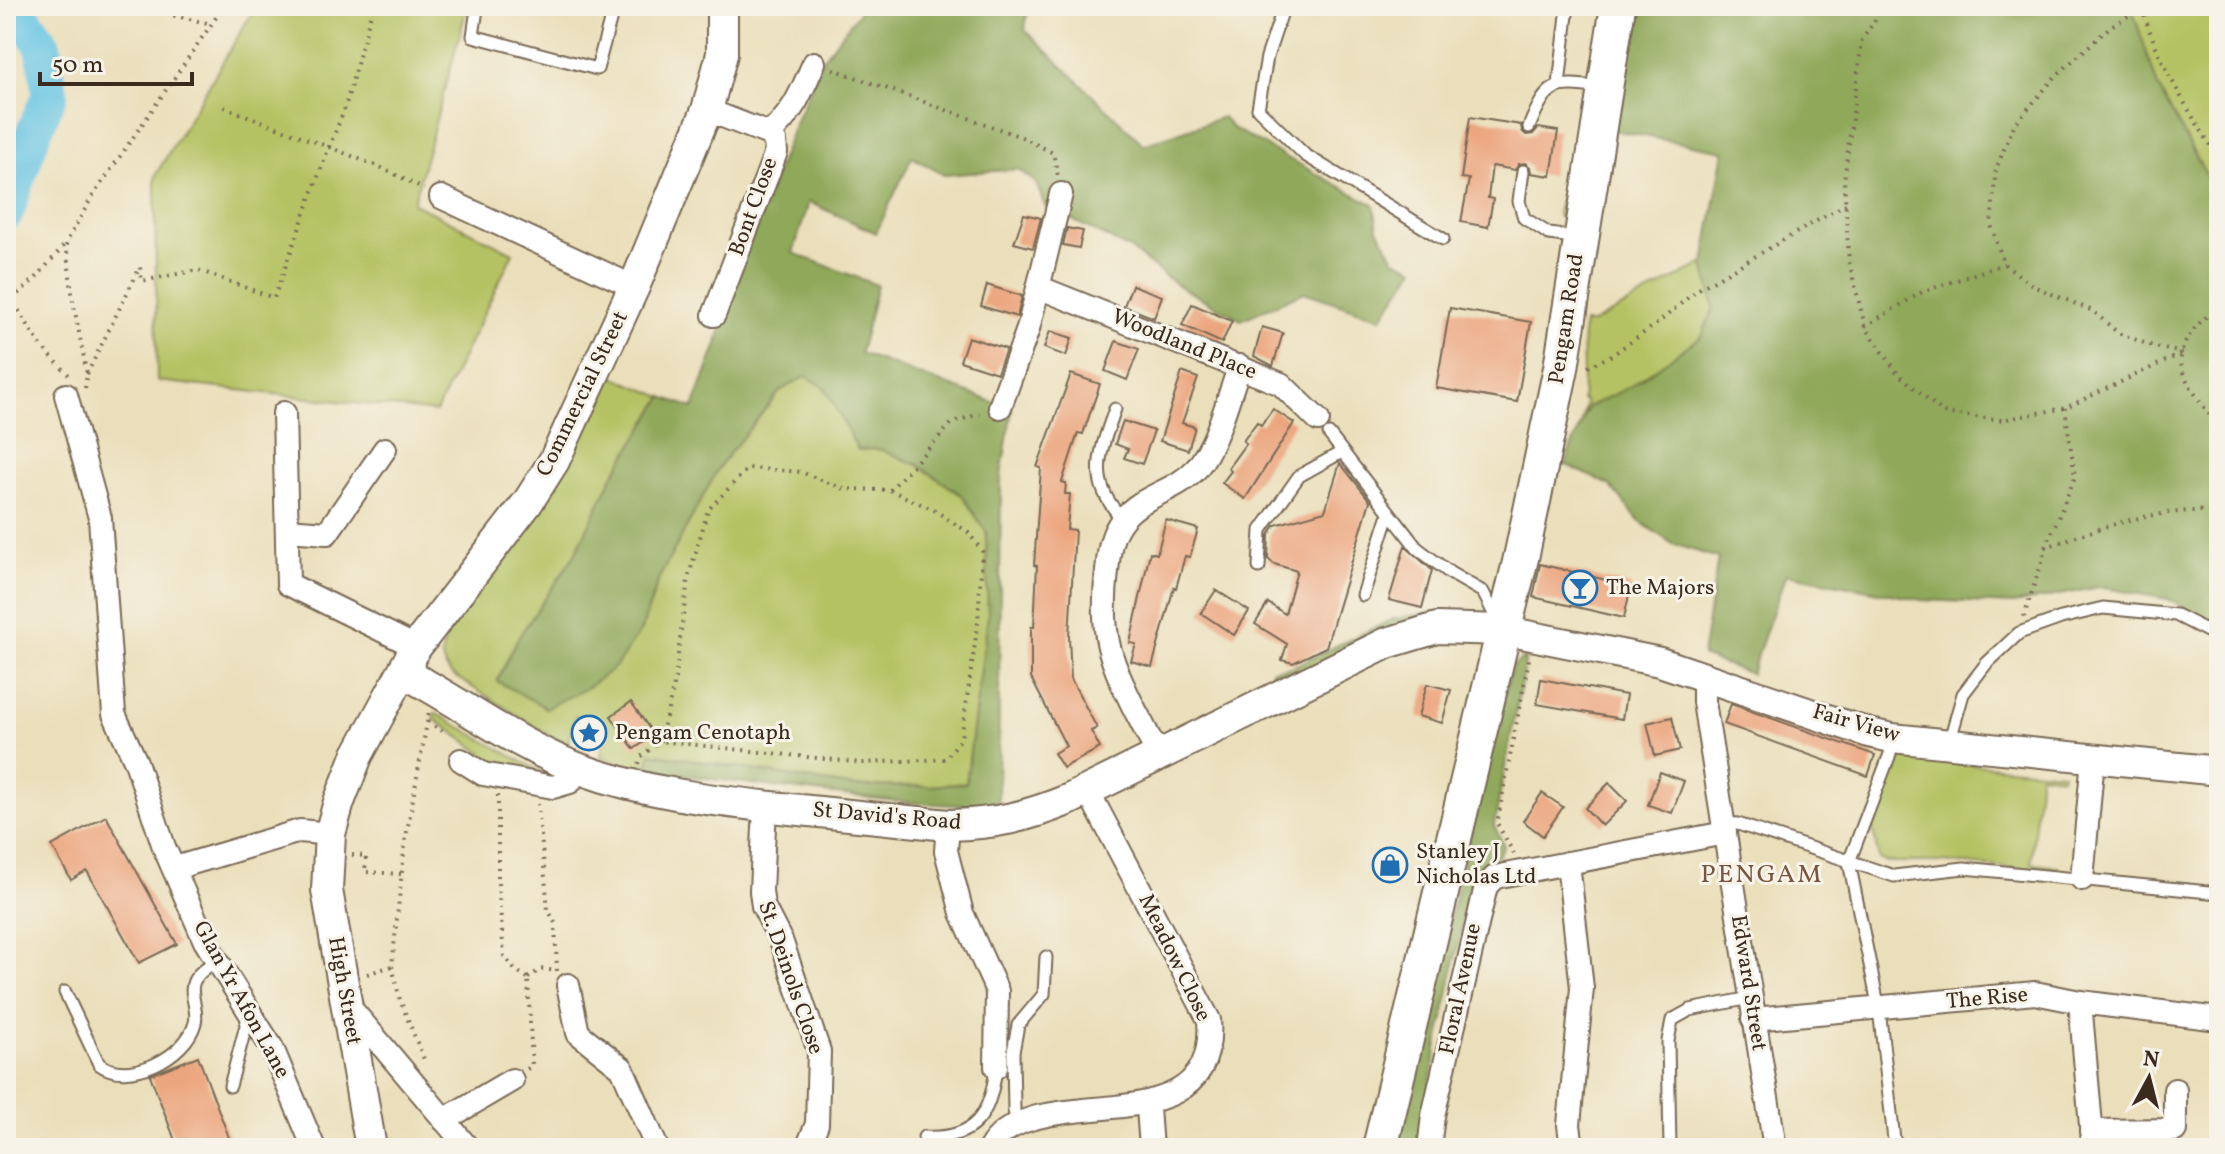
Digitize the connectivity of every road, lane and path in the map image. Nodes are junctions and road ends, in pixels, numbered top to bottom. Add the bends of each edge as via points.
1 (161, 6) edge
2 (224, 6) edge
3 (373, 6) edge
4 (471, 6) edge
5 (614, 6) edge
6 (722, 6) edge
7 (1284, 6) edge
8 (1568, 6) edge
9 (1618, 6) edge
10 (1884, 6) edge
11 (2142, 7) edge
12 (212, 24) junction
13 (814, 63) joint
14 (1559, 85) junction
15 (1605, 88) junction
16 (224, 107) dead end
17 (707, 110) junction
18 (1529, 127) dead end
19 (769, 134) junction
20 (329, 147) junction
21 (2219, 158) edge
22 (1523, 171) dead end
23 (1061, 194) joint
24 (441, 197) joint
25 (1846, 204) junction
26 (1580, 238) junction
27 (1443, 239) dead end
28 (66, 243) junction
29 (2004, 264) junction
30 (634, 287) junction
31 (1038, 287) junction
32 (6, 290) edge
33 (12, 299) junction
34 (2219, 307) edge
35 (714, 315) dead end
36 (1865, 326) junction
37 (2183, 353) junction
38 (1240, 366) junction
39 (1580, 369) dead end
40 (87, 374) junction
41 (71, 386) junction
42 (1000, 407) joint
43 (2065, 408) junction
44 (1115, 409) dead end
45 (284, 413) dead end
46 (1323, 427) joint
47 (2219, 428) edge
48 (385, 449) dead end
49 (1342, 452) junction
50 (890, 490) junction
51 (2219, 500) edge
52 (1389, 514) junction
53 (1123, 519) junction
54 (287, 530) junction
55 (2046, 547) junction
56 (1259, 567) dead end
57 (1363, 595) dead end
58 (1502, 630) junction
59 (2019, 633) junction
60 (2219, 637) edge
61 (1535, 652) dead end
62 (410, 660) junction
63 (1708, 676) junction
64 (430, 706) dead end
65 (427, 720) junction
66 (442, 731) dead end
67 (1892, 738) junction
68 (660, 741) junction
69 (1949, 743) junction
70 (1159, 755) junction
71 (2093, 758) junction
72 (461, 760) dead end
73 (578, 768) junction
74 (2219, 771) edge
75 (635, 773) dead end
76 (498, 791) dead end
77 (1088, 791) junction
78 (537, 795) dead end
79 (765, 806) junction
80 (948, 825) junction
81 (1725, 828) junction
82 (329, 843) junction
83 (1516, 858) dead end
84 (1849, 862) junction
85 (1568, 863) junction
86 (175, 868) junction
87 (401, 874) junction
88 (2082, 879) junction
89 (2219, 893) edge
90 (1046, 957) dead end
91 (216, 960) junction
92 (392, 966) junction
93 (528, 978) junction
94 (568, 985) dead end
95 (65, 992) dead end
96 (344, 993) junction
97 (2080, 1002) junction
98 (1752, 1008) junction
99 (1879, 1009) junction
100 (249, 1013) junction
101 (2219, 1019) edge
102 (996, 1067) joint
103 (512, 1080) joint
104 (230, 1086) dead end
105 (417, 1086) junction
106 (2175, 1090) dead end
107 (1148, 1108) junction
108 (444, 1120) junction
109 (1017, 1123) junction
110 (924, 1137) dead end
111 (2092, 1140) edge
112 (314, 1148) edge
113 (371, 1148) edge
114 (468, 1148) edge
115 (657, 1148) edge
116 (807, 1148) edge
117 (990, 1148) edge
118 (1151, 1148) edge
119 (1380, 1148) edge
120 (1429, 1148) edge
121 (1572, 1148) edge
122 (1670, 1148) edge
123 (1775, 1148) edge
124 (1895, 1148) edge

1 - 12 path via 171,15
2 - 12 path
3 - 20 path
4 - 5 lane via 477,9 473,36 597,69
6 - 17 main road, Commercial Street via 722,54
7 - 27 lane via 1267,57 1258,109 1305,155
8 - 14 lane
9 - 15 main road, Pengam Road
10 - 25 path via 1862,40 1844,181
11 - 21 path via 2151,38 2185,106
11 - 29 path via 2111,26 2056,76 2014,125 1996,169 1991,225
12 - 28 path
13 - 19 street, Bont Close via 795,107
13 - 23 path via 1053,153
14 - 15 lane
14 - 18 lane via 1540,102
15 - 26 main road, Pengam Road
16 - 20 path
17 - 19 street
17 - 30 main road, Commercial Street
19 - 35 street, Bont Close via 776,152
20 - 24 path
20 - 40 path via 274,298 198,270 142,281 140,267
22 - 26 lane via 1519,201 1524,218 1549,234
23 - 31 street
24 - 30 street
25 - 36 path via 1849,262
25 - 39 path via 1697,290 1605,359
26 - 58 main road, Pengam Road via 1561,368
28 - 33 path
28 - 40 path
29 - 36 path via 1922,292
29 - 37 path via 2035,287 2093,311 2118,333
30 - 62 main road, Commercial Street via 554,461
31 - 38 street, Woodland Place
31 - 42 street
32 - 33 path
33 - 41 path via 41,346 64,367
34 - 37 path via 2204,317 2184,343
36 - 43 path via 1898,374 1944,413 2002,420
37 - 43 path
37 - 47 path via 2181,368
38 - 46 street, Woodland Place via 1281,384
38 - 53 street via 1197,468
40 - 41 path via 84,396
41 - 86 street, Glan Yr Afon Lane via 100,518 114,714
42 - 50 path via 953,422
43 - 55 path via 2075,477
44 - 53 lane via 1098,468 1111,507
45 - 54 street
46 - 49 lane, Woodland Place
48 - 54 street via 327,533
49 - 52 lane, Woodland Place
49 - 56 lane via 1299,476 1261,530
50 - 68 path via 844,489 801,472 748,468 708,510 688,579 674,685
50 - 68 path via 968,532 982,551 978,623 961,739 945,759 862,763
51 - 55 path via 2212,511 2178,510 2128,519
52 - 57 lane
52 - 58 lane, Woodland Place via 1417,548 1483,592
53 - 70 street via 1109,551 1104,628 1114,668
54 - 62 street via 288,584
55 - 59 path
58 - 63 street, Fair View
58 - 70 main road, St David's Road via 1437,628 1387,643
58 - 119 main road, Pengam Road
59 - 60 lane via 2103,608 2176,615
59 - 69 lane via 1963,694
61 - 83 path via 1526,667 1497,823
62 - 73 main road, St David's Road via 539,751
62 - 82 main road, Commercial Street via 357,756
63 - 67 street, Fair View
63 - 81 street, Edward Street via 1704,702
64 - 65 path
65 - 66 path
65 - 87 path
67 - 69 street, Fair View
67 - 84 lane
68 - 75 path via 641,757
69 - 71 street, Fair View
70 - 77 main road, St David's Road
71 - 74 street, Fair View
71 - 88 street
72 - 73 street via 483,774 553,787 570,782
73 - 79 main road, St David's Road via 674,795
76 - 93 path via 504,956
77 - 80 main road, St David's Road via 1013,820
77 - 107 street, Meadow Close via 1209,1020 1208,1051 1197,1078 1174,1098
78 - 93 path via 557,971 541,969
79 - 80 main road, St David's Road
79 - 116 street, St. Deinols Close via 763,906 782,943 819,1051 817,1124
80 - 102 street via 946,851 962,913 997,991
81 - 84 lane via 1738,824
81 - 85 street, Floral Avenue
81 - 98 street, Edward Street
82 - 86 street via 300,831
82 - 87 path via 366,856 365,872
82 - 96 main road, High Street via 327,890
84 - 88 lane via 1894,876 1964,868
84 - 99 lane
85 - 120 street, Floral Avenue via 1495,877 1486,886
85 - 121 street via 1582,988 1569,1125
86 - 91 street, Glan Yr Afon Lane
87 - 92 path
88 - 89 lane
90 - 109 lane via 1044,994 1018,1025 1013,1052
91 - 95 lane via 195,977 191,988 197,1020 183,1045 169,1057 122,1073 99,1064
91 - 100 street, Glan Yr Afon Lane
92 - 96 path
92 - 105 path via 427,1067
93 - 103 path via 532,1066
94 - 115 street via 578,1033 622,1068
96 - 105 street
96 - 113 main road, High Street
97 - 99 street, The Rise via 2035,993
97 - 101 street, The Rise
97 - 111 street
98 - 99 street, The Rise
98 - 122 lane via 1690,1010 1672,1020
98 - 123 street, Edward Street
99 - 124 lane
100 - 104 lane
100 - 112 street, Glan Yr Afon Lane via 272,1048
102 - 110 lane via 989,1101 970,1129 944,1138
103 - 108 street
105 - 108 street
106 - 111 street via 2175,1130
107 - 109 street, Meadow Close
107 - 118 street
108 - 114 street
109 - 117 street

